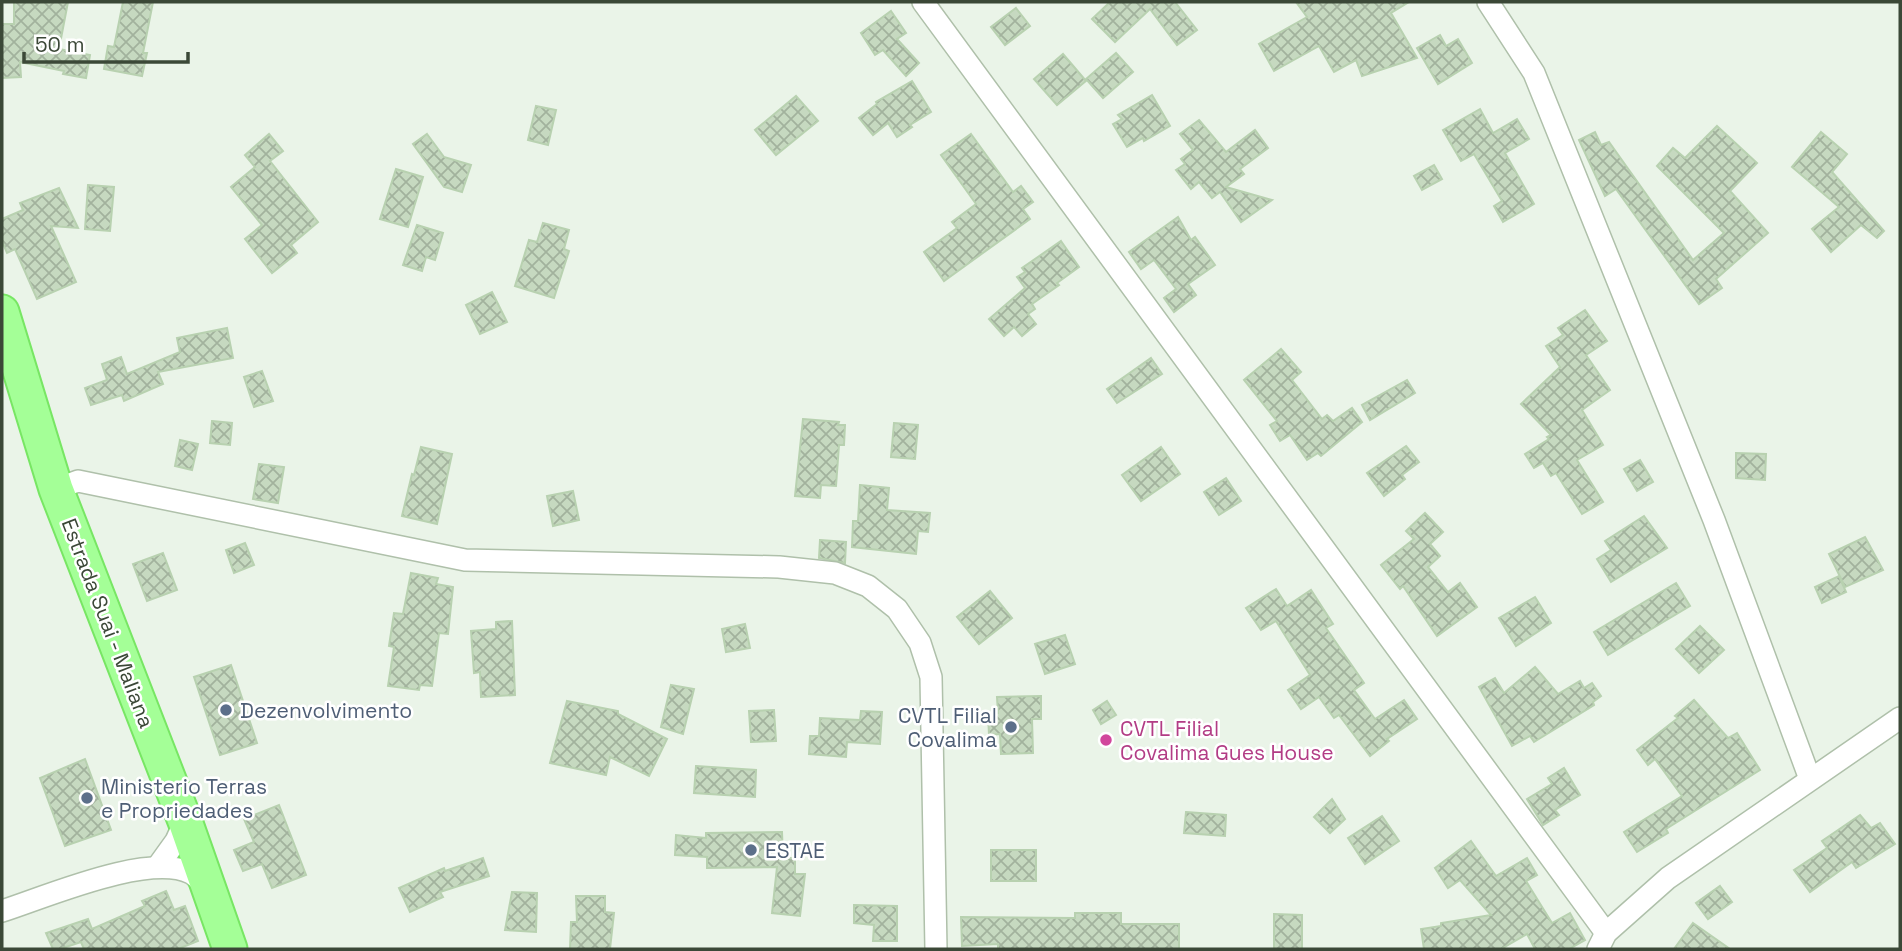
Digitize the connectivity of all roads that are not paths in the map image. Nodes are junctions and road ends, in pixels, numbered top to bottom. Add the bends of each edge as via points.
1 (923, 2) edge
2 (1488, 2) edge
3 (2, 312) edge
4 (56, 489) junction
5 (1900, 718) edge
6 (1810, 779) junction
7 (184, 821) junction
8 (158, 866) junction
9 (209, 889) junction
10 (2, 911) edge
11 (1602, 941) edge
12 (231, 943) edge
13 (936, 949) edge

1 - 11 street
2 - 6 street via 1534,73 1714,520
3 - 4 main road, Estrada Suai - Maliana
4 - 7 main road, Estrada Suai - Maliana
4 - 13 street via 78,481 465,560 779,567 835,573 867,586 897,609 920,643 931,677
5 - 6 street
6 - 11 street via 1668,878
7 - 8 street
7 - 9 main road, Estrada Suai - Maliana
8 - 9 street via 191,873
8 - 10 street via 131,869
9 - 12 main road, Estrada Suai - Maliana

